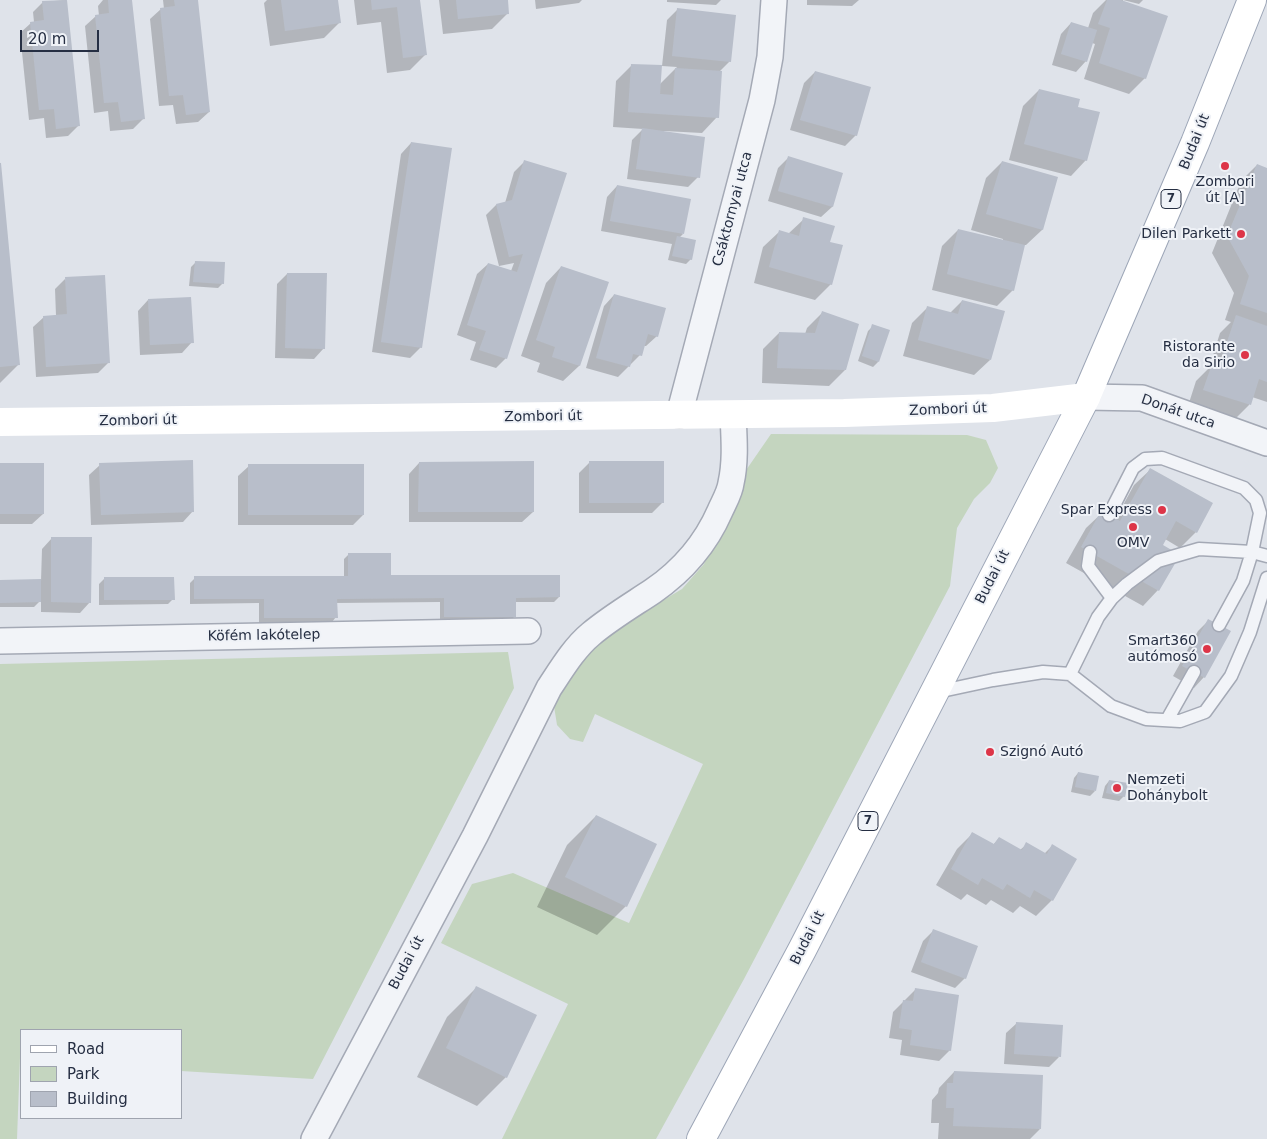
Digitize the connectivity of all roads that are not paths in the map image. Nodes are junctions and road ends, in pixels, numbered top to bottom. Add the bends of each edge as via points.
1 (774, 0) edge
2 (1252, 0) edge
3 (1086, 397) junction
4 (679, 415) junction
5 (733, 415) junction
6 (0, 422) edge
7 (1267, 443) edge
8 (1109, 515) dead end
9 (1090, 552) dead end
10 (1252, 552) junction
11 (1267, 556) edge
12 (1267, 578) edge
13 (1112, 598) junction
14 (1219, 626) dead end
15 (528, 631) dead end
16 (0, 641) edge
17 (1194, 672) dead end
18 (1070, 674) junction
19 (934, 692) junction
20 (1167, 720) junction
21 (318, 1130) edge
22 (701, 1139) edge

1 - 4 street, Csáktornyai utca via 770,57 762,100
2 - 3 main road, Budai út / 7
3 - 5 main road, Zombori út via 993,408
3 - 7 street, Donát utca via 1142,398
3 - 19 main road, Budai út / 7
4 - 5 main road, Zombori út
4 - 6 main road, Zombori út
5 - 21 street, Budai út via 731,484 715,523 693,555 673,576 589,635 549,688 475,836
8 - 10 lane via 1133,468 1145,459 1162,458 1244,488 1256,500 1260,513
9 - 13 lane via 1088,566
10 - 11 lane
10 - 13 lane via 1199,549 1158,561
10 - 14 lane via 1243,581
12 - 20 lane via 1250,632 1231,676 1205,712 1180,721
13 - 18 lane via 1098,617
15 - 16 street, Köfém lakótelep
17 - 20 lane
18 - 19 lane via 1043,672
18 - 20 lane via 1111,706 1146,719
19 - 22 main road, Budai út / 7

